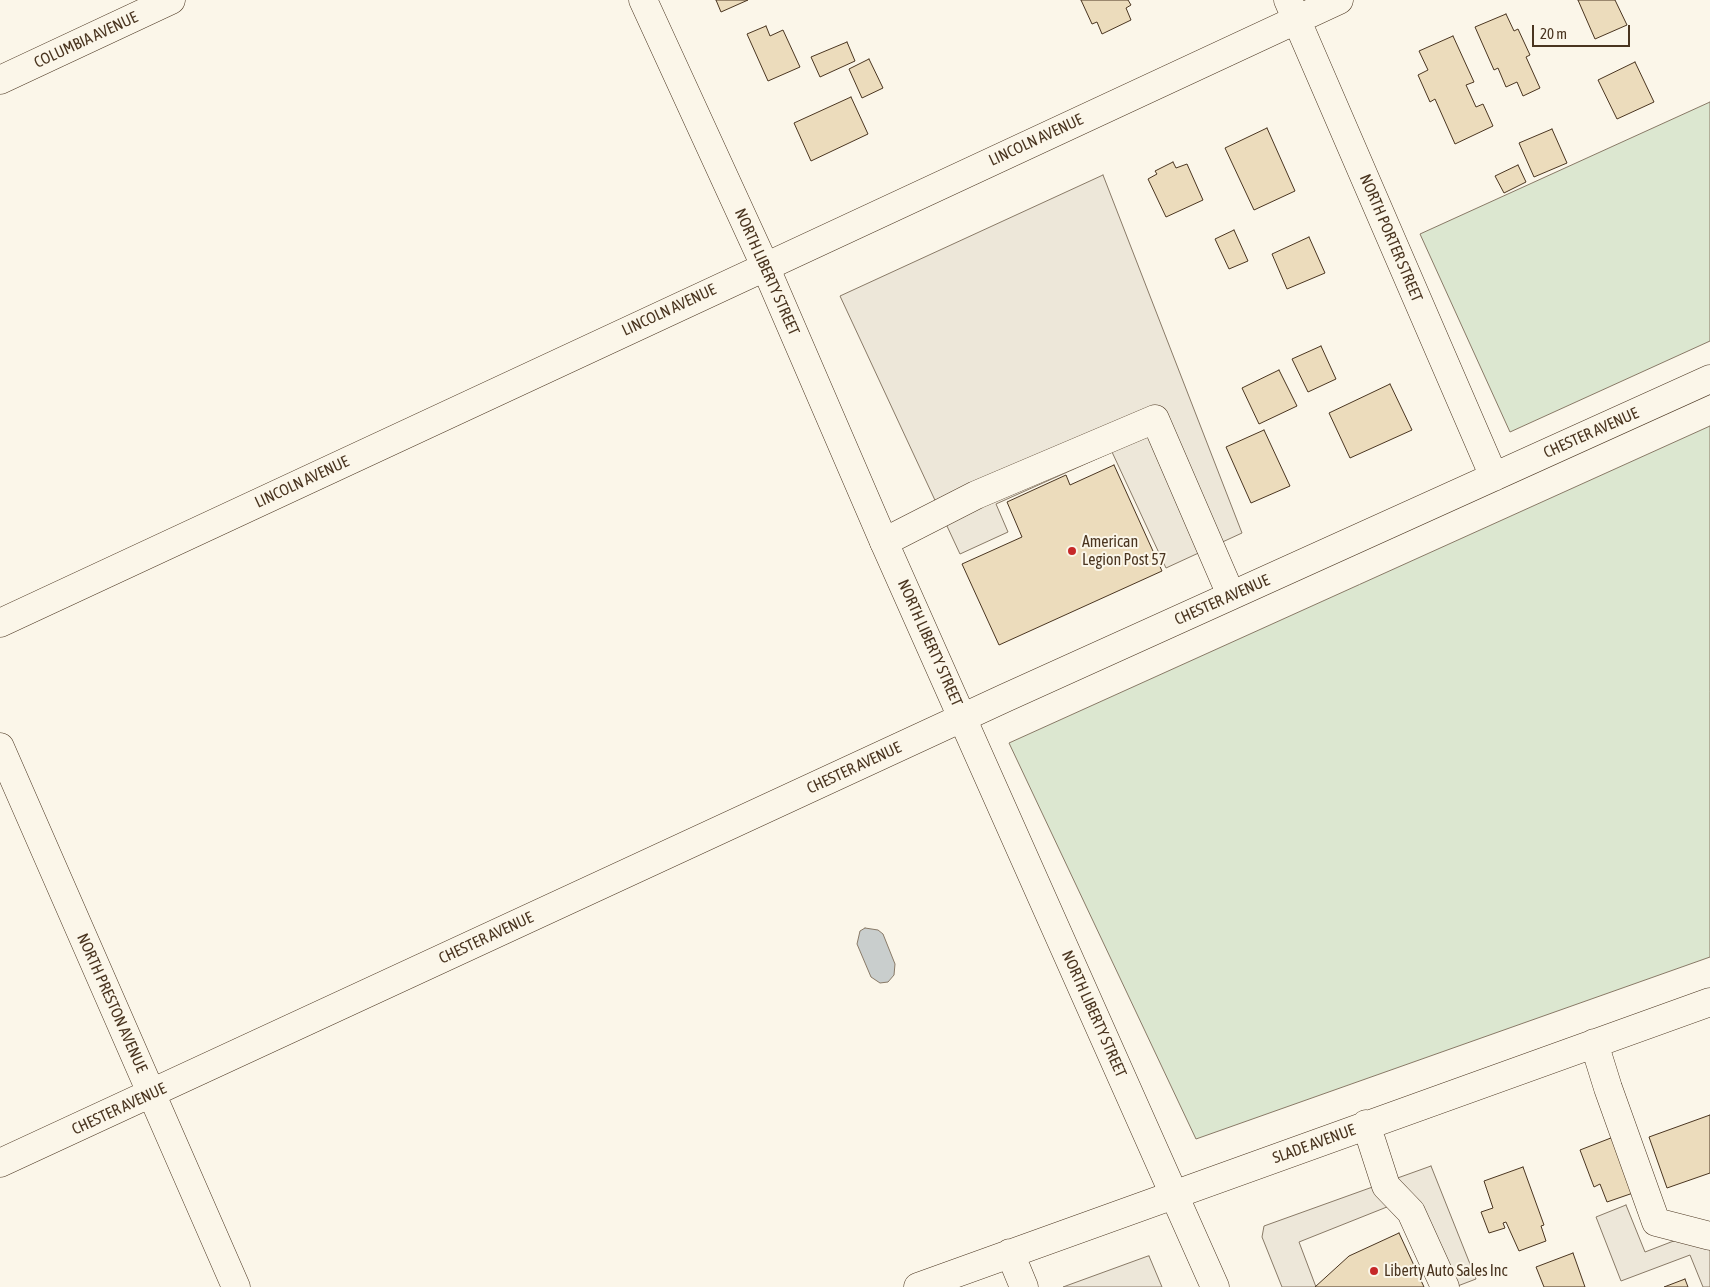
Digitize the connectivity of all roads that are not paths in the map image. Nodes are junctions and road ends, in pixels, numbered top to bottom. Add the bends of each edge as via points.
1 (171, 0) edge
2 (643, 0) edge
3 (1339, 0) edge
4 (1292, 10) edge
5 (0, 80) edge
6 (765, 266) junction
7 (1710, 379) edge
8 (1494, 477) junction
9 (884, 542) junction
10 (1232, 596) junction
11 (0, 623) edge
12 (964, 718) junction
13 (0, 747) edge
14 (1710, 1002) edge
15 (1594, 1043) junction
16 (152, 1094) junction
17 (1366, 1124) junction
18 (0, 1163) edge
19 (1176, 1196) junction
20 (1710, 1236) edge
21 (1010, 1253) junction
22 (926, 1286) edge
23 (236, 1287) edge
24 (1024, 1287) edge
25 (1216, 1287) edge
26 (1445, 1287) edge

1 - 5 street, COLUMBIA AVENUE
2 - 6 street, NORTH LIBERTY STREET
3 - 4 street, LINCOLN AVENUE
4 - 6 street, LINCOLN AVENUE
4 - 8 street, NORTH PORTER STREET
6 - 9 street, NORTH LIBERTY STREET
6 - 11 street, LINCOLN AVENUE
7 - 8 street, CHESTER AVENUE
8 - 10 street, CHESTER AVENUE
9 - 10 street via 976,495 1155,420
9 - 12 street, NORTH LIBERTY STREET
10 - 12 street, CHESTER AVENUE
12 - 16 street, CHESTER AVENUE
12 - 19 street, NORTH LIBERTY STREET
13 - 16 street, NORTH PRESTON AVENUE
14 - 15 street, SLADE AVENUE
15 - 17 street, SLADE AVENUE
15 - 20 street via 1656,1222
16 - 18 street, CHESTER AVENUE
16 - 23 street, NORTH PRESTON AVENUE
17 - 19 street, SLADE AVENUE
17 - 26 street via 1386,1186 1411,1212
19 - 21 street, SLADE AVENUE
19 - 25 street, NORTH LIBERTY STREET
21 - 22 street, SLADE AVENUE
21 - 24 street

